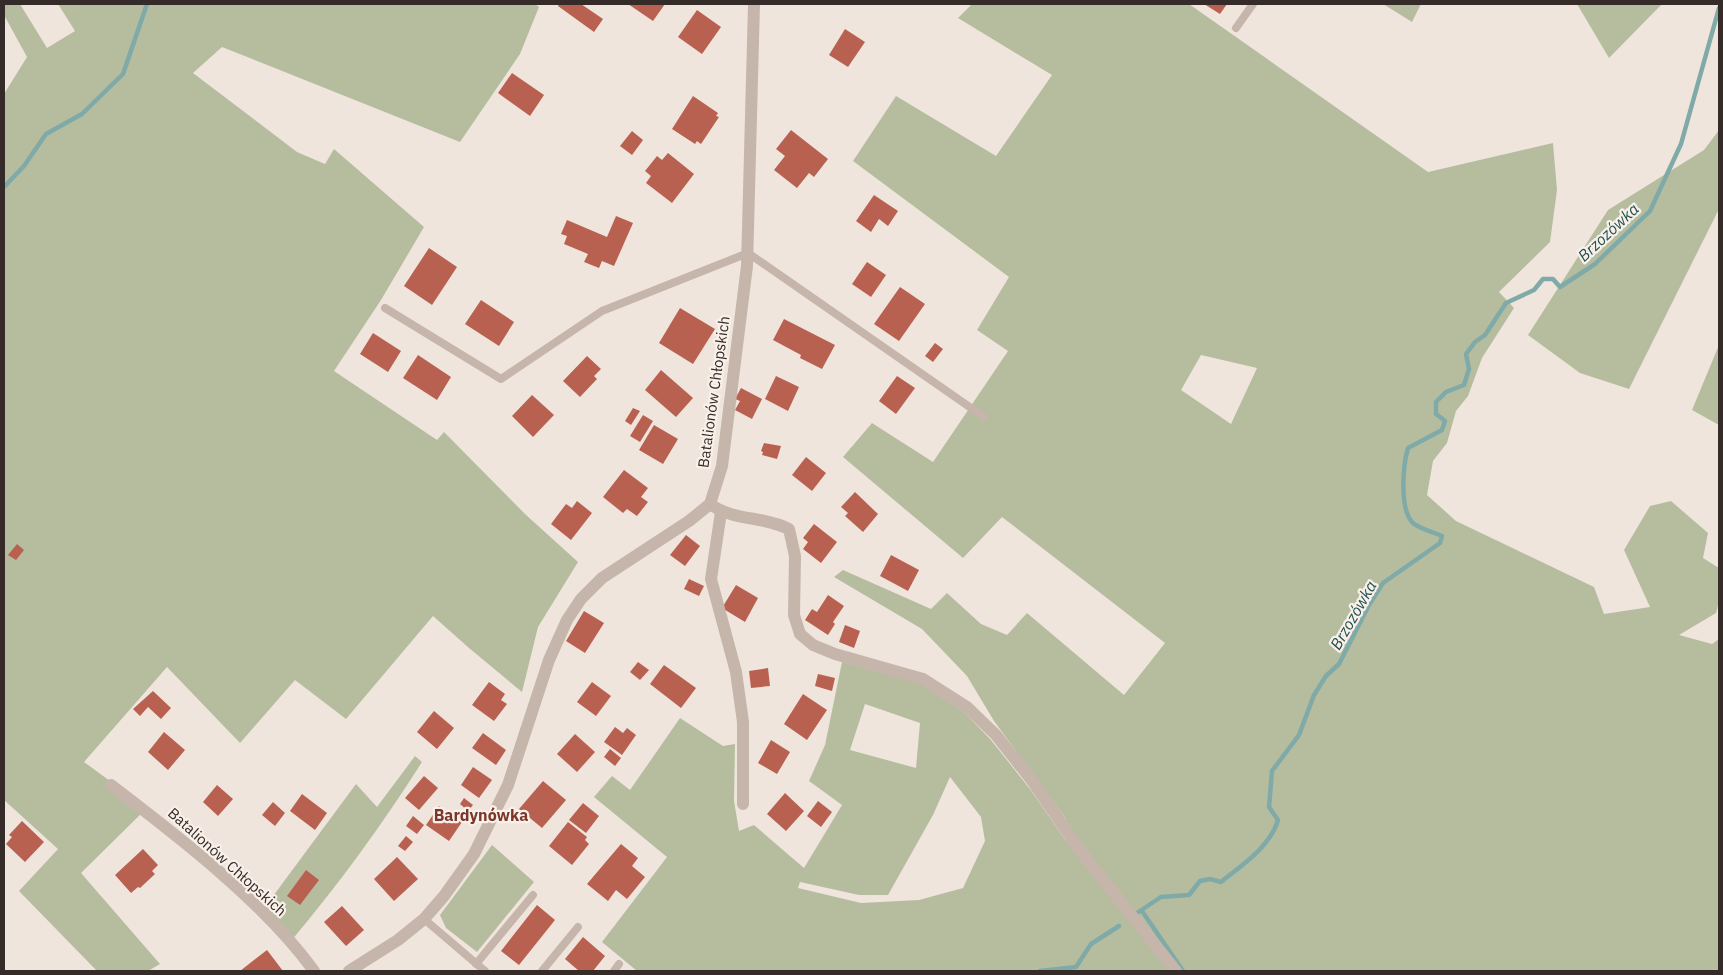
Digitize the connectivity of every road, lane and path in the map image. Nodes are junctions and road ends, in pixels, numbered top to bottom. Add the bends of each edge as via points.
1 (754, 4) edge
2 (1253, 4) edge
3 (1236, 28) dead end
4 (748, 253) junction
5 (385, 308) dead end
6 (984, 418) dead end
7 (710, 504) junction
8 (721, 512) junction
9 (112, 785) dead end
10 (743, 804) dead end
11 (532, 895) dead end
12 (424, 918) junction
13 (578, 927) dead end
14 (476, 964) junction
15 (619, 964) dead end
16 (314, 971) edge
17 (349, 971) edge
18 (485, 971) edge
19 (542, 971) edge
20 (614, 971) edge
21 (1176, 971) edge

1 - 4 street, Batalionów Chłopskich
2 - 3 lane
4 - 5 lane via 602,311 501,379
4 - 6 lane
4 - 7 street, Batalionów Chłopskich via 722,466
7 - 8 street
7 - 12 street via 602,578 581,599 567,620 549,660 508,785 493,816 474,854
8 - 10 street via 712,579 736,672 743,722
8 - 21 street via 776,522 789,529 795,556 794,615 800,634 813,645 923,679 967,707 996,735 1081,852
9 - 16 street, Batalionów Chłopskich via 229,882 285,936
11 - 14 lane
12 - 14 lane
12 - 17 street via 398,940
13 - 19 lane
14 - 18 lane
15 - 20 lane

